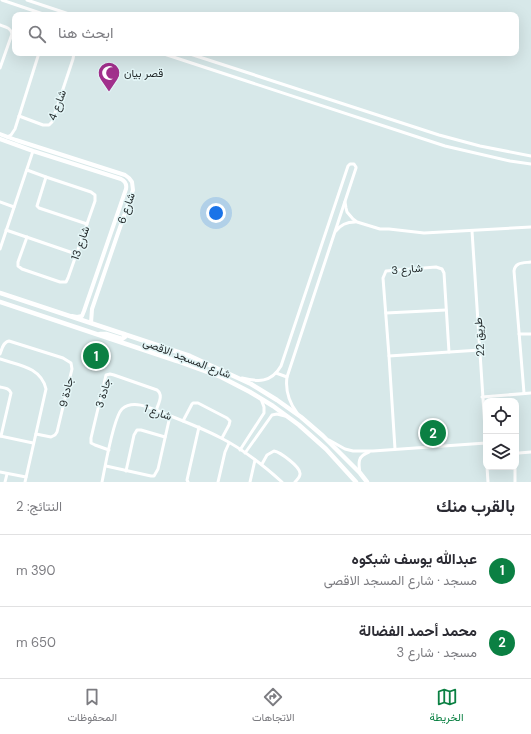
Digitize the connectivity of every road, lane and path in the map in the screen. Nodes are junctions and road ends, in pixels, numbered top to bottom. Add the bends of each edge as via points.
1 (2, 0) edge
2 (26, 0) edge
3 (37, 12) edge
4 (63, 12) edge
5 (0, 25) edge
6 (38, 56) edge
7 (74, 56) edge
8 (170, 56) edge
9 (196, 56) edge
10 (0, 68) edge
11 (18, 116) junction
12 (15, 129) junction
13 (0, 134) edge
14 (7, 137) junction
15 (0, 139) edge
16 (16, 140) junction
17 (33, 151) junction
18 (531, 156) edge
19 (531, 164) edge
20 (27, 170) junction
21 (109, 173) junction
22 (46, 177) junction
23 (346, 198) junction
24 (0, 202) edge
25 (14, 207) junction
26 (357, 222) junction
27 (86, 224) junction
28 (531, 227) edge
29 (6, 230) junction
30 (472, 231) junction
31 (334, 234) junction
32 (27, 237) junction
33 (0, 249) edge
34 (76, 254) junction
35 (531, 262) edge
36 (314, 281) junction
37 (0, 293) edge
38 (88, 301) junction
39 (0, 302) edge
40 (94, 303) junction
41 (446, 310) junction
42 (386, 312) junction
43 (68, 316) junction
44 (91, 323) junction
45 (96, 334) junction
46 (124, 334) junction
47 (519, 334) junction
48 (531, 334) edge
49 (480, 350) junction
50 (449, 352) junction
51 (0, 354) edge
52 (389, 356) junction
53 (0, 359) edge
54 (199, 360) junction
55 (177, 361) junction
56 (276, 373) junction
57 (236, 377) junction
58 (287, 377) junction
59 (0, 387) edge
60 (524, 393) junction
61 (531, 393) edge
62 (482, 396) junction
63 (261, 399) junction
64 (156, 411) junction
65 (170, 416) junction
66 (288, 417) junction
67 (301, 417) junction
68 (183, 421) junction
69 (199, 427) junction
70 (36, 434) junction
71 (485, 434) edge
72 (0, 436) edge
73 (323, 436) junction
74 (165, 437) junction
75 (222, 438) junction
76 (33, 443) junction
77 (229, 443) junction
78 (483, 444) edge
79 (394, 449) junction
80 (109, 450) junction
81 (240, 450) junction
82 (373, 451) junction
83 (531, 452) edge
84 (245, 453) junction
85 (519, 453) edge
86 (255, 460) junction
87 (262, 464) junction
88 (106, 466) junction
89 (487, 470) edge
90 (514, 470) edge
91 (126, 471) junction
92 (0, 472) edge
93 (360, 473) junction
94 (7, 474) junction
95 (26, 477) junction
96 (4, 482) edge
97 (24, 482) edge
98 (102, 482) edge
99 (188, 482) edge
100 (218, 482) edge
101 (250, 482) edge
102 (282, 482) edge
103 (295, 482) edge
104 (356, 482) edge
105 (367, 482) edge
106 (488, 482) edge
107 (515, 482) edge

1 - 3 street
2 - 4 street
5 - 10 street via 8,27 12,34
6 - 11 street
7 - 11 street, شارع 4 via 52,122 43,125
8 - 19 street via 445,146
9 - 18 street via 439,135
11 - 12 street
12 - 14 street
12 - 16 street
13 - 14 street, شارع 6
14 - 16 street, شارع 6
15 - 17 street, شارع 6
16 - 21 street, شارع 6
17 - 20 street
17 - 21 street, شارع 6
20 - 22 street, شارع 13
20 - 25 street
21 - 38 street, شارع 6 via 124,181 127,187
21 - 40 street, شارع 6 via 128,177 133,190
22 - 27 street via 37,206
22 - 27 street, شارع 13 via 95,195
23 - 26 street via 347,212
23 - 31 street
23 - 36 street via 356,168 352,164 348,166
24 - 25 street
25 - 29 street
26 - 30 street via 380,229 424,233
26 - 31 street via 343,225
27 - 34 street, شارع 13
28 - 30 street
29 - 32 street
29 - 33 street
30 - 49 street, طريق 22
31 - 36 street
32 - 34 street
32 - 34 street, شارع 13 via 18,262 22,269 66,282
35 - 47 street via 520,263 514,268
36 - 56 street
36 - 58 street
37 - 43 main road, شارع المسجد الاقصى
38 - 40 street
38 - 43 street, شارع 6 via 82,316
39 - 45 main road, شارع المسجد الاقصى
40 - 44 street, شارع 6
41 - 42 street
41 - 42 street, شارع 3 via 444,273 436,267 386,271 383,278
41 - 50 street, شارع 3
42 - 52 street, شارع 3
43 - 44 main road, شارع المسجد الاقصى
44 - 46 main road, شارع المسجد الاقصى
45 - 46 main road via 122,339 125,337
45 - 55 main road, شارع المسجد الاقصى
46 - 54 main road, شارع المسجد الاقصى
47 - 48 street
47 - 60 street
49 - 50 street
49 - 62 street, طريق 22
50 - 52 street
51 - 70 street, جادة 9 via 6,341 9,341 71,363 72,369 57,432 51,437
52 - 79 street, شارع 3
53 - 70 street via 29,368 44,382 46,389
54 - 55 main road via 180,356
54 - 57 main road, شارع المسجد الاقصى
55 - 63 main road, شارع المسجد الاقصى via 221,377
56 - 57 street via 266,380 258,381
56 - 58 street
57 - 67 main road, شارع المسجد الاقصى
58 - 67 street via 289,399
59 - 72 street via 7,388 11,393
60 - 61 street
60 - 62 street
62 - 71 street, طريق 22
63 - 66 main road, شارع المسجد الاقصى
63 - 81 street via 264,413
64 - 65 street, شارع 1
64 - 80 street, شارع 1 via 135,405 123,409 115,422
64 - 80 street, جادة 3 via 160,392 114,375 106,375 91,442
65 - 68 street, شارع 1
65 - 74 street
66 - 84 street via 272,415
66 - 104 main road, شارع المسجد الاقصى via 326,449
67 - 73 main road, شارع المسجد الاقصى
68 - 69 street, شارع 1
68 - 75 street via 192,404 198,403 230,421
69 - 75 street, شارع 1
69 - 99 street
70 - 76 street
72 - 76 street
73 - 82 street via 347,450
73 - 93 main road, شارع المسجد الاقصى
74 - 91 street via 154,476
74 - 91 street via 137,430
75 - 77 street, شارع 1
76 - 95 street
77 - 81 street, شارع 1
77 - 100 street
78 - 79 street
79 - 82 street
80 - 88 street, شارع 1
81 - 84 street, شارع 1
82 - 93 street via 361,457
83 - 85 street
84 - 86 street, شارع 1
86 - 87 street, شارع 1
86 - 101 street
87 - 102 street, شارع 1
87 - 103 street via 267,455 274,451 278,452 299,469 300,475
88 - 91 street
88 - 98 street, شارع 1
89 - 106 street
90 - 107 street
92 - 94 street
93 - 105 main road, شارع المسجد الاقصى
94 - 95 street
94 - 96 street
95 - 97 street

